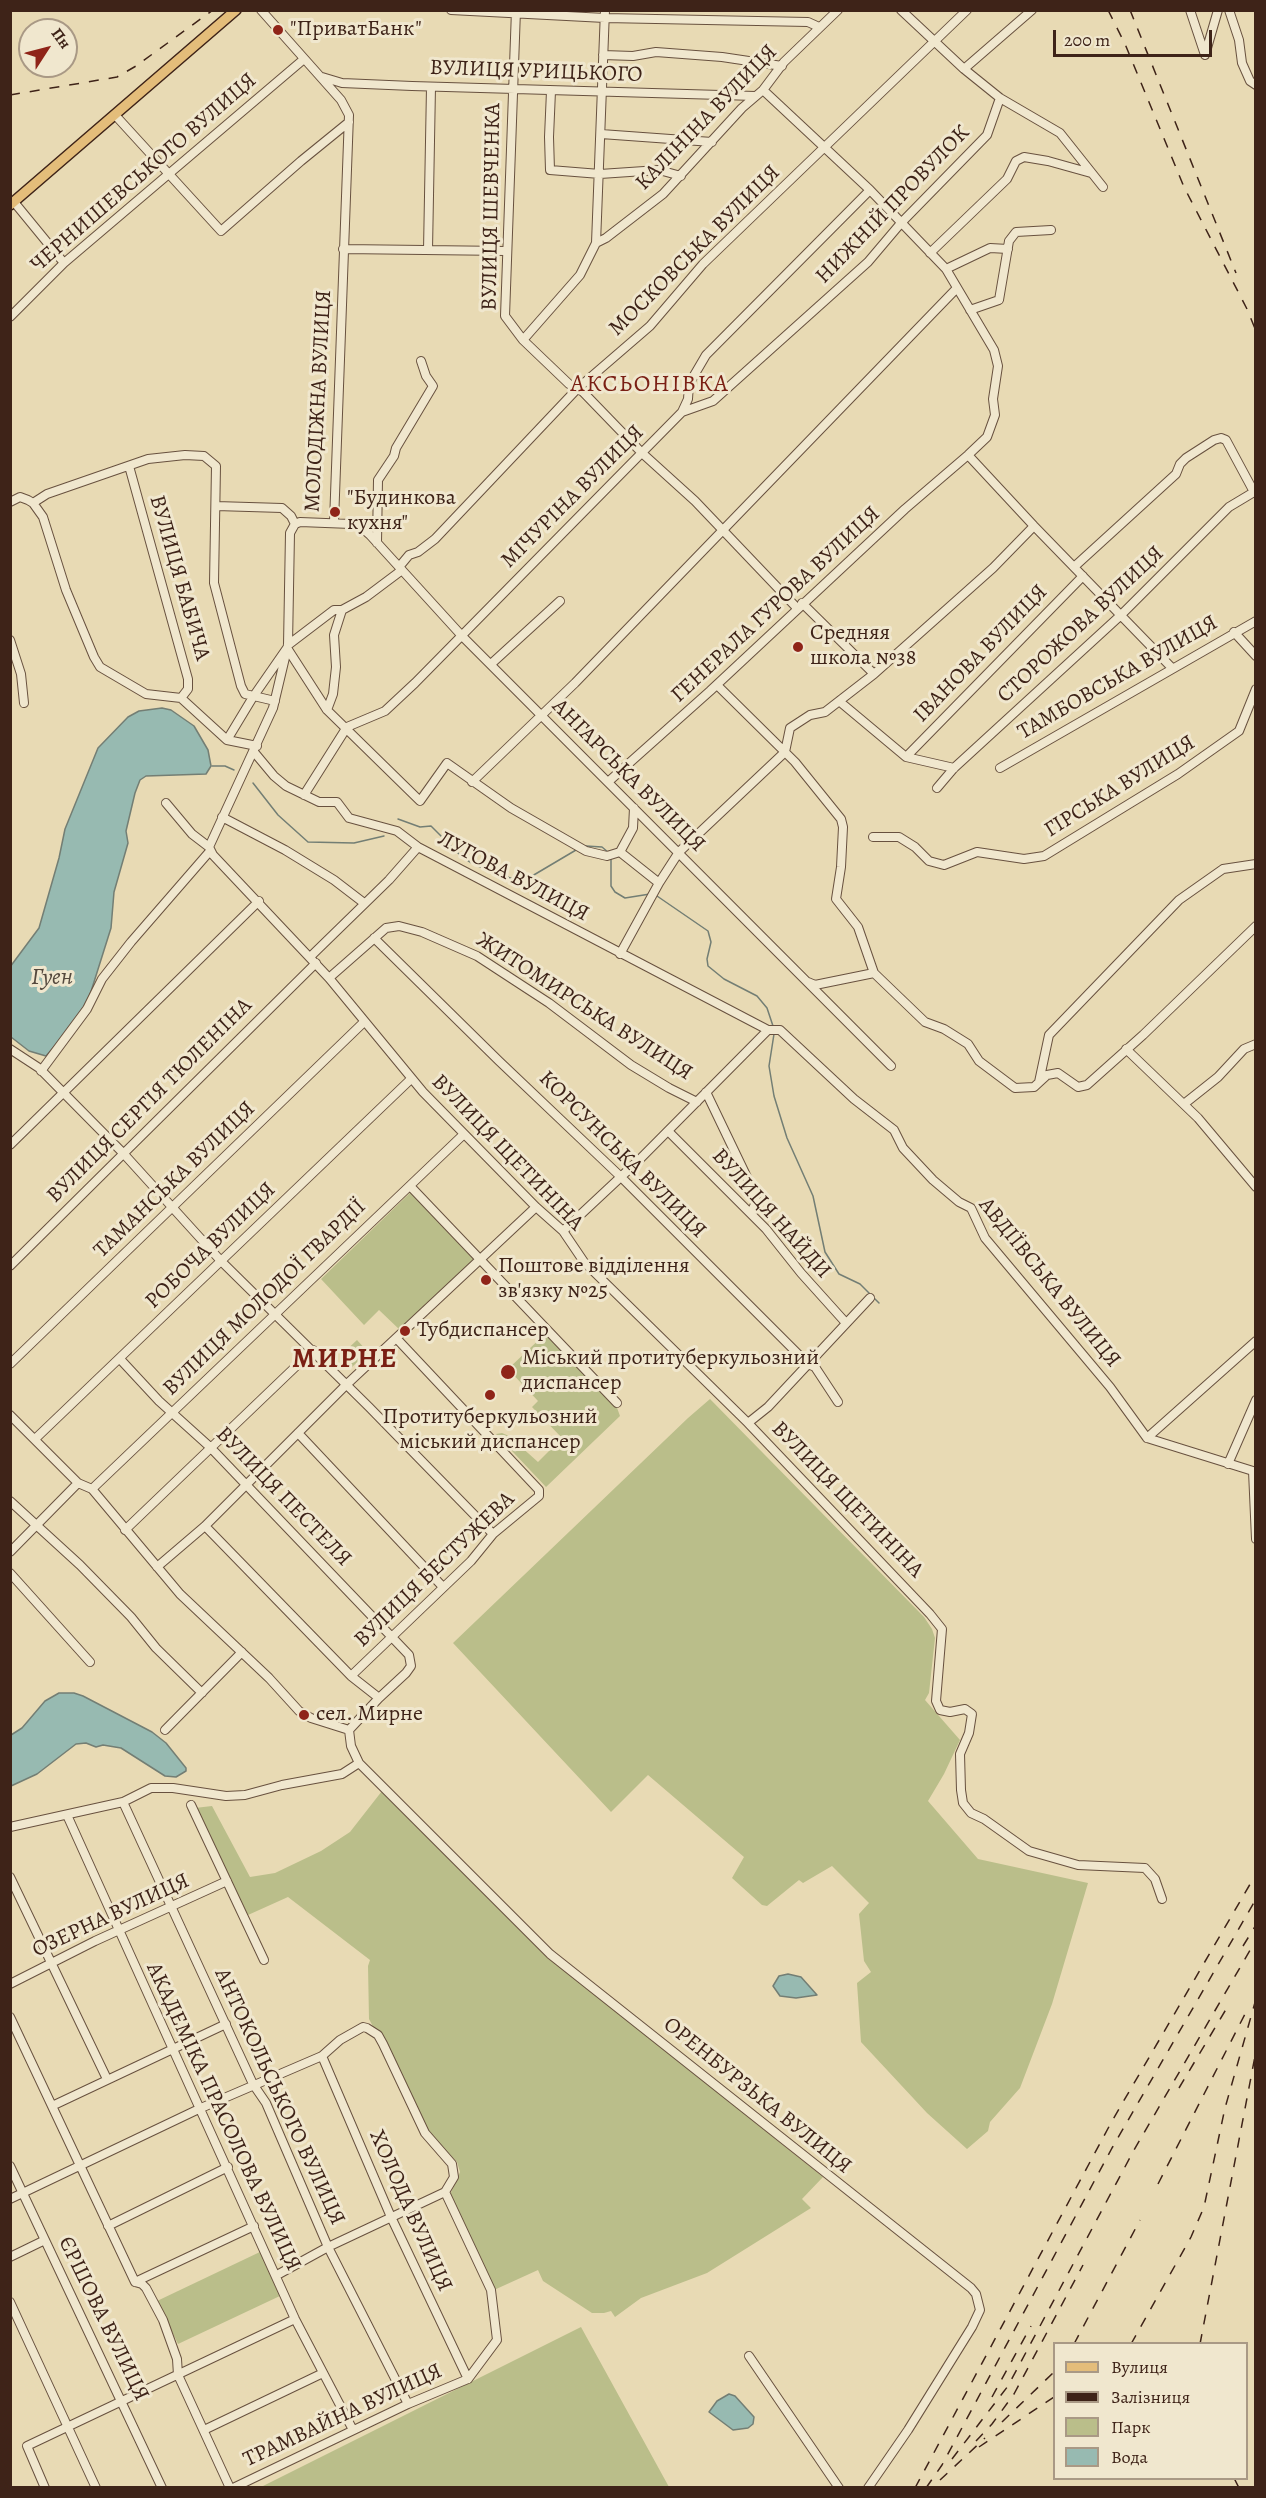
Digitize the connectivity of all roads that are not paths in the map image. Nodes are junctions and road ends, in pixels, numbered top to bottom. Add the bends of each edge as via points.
1 (229, 10) edge
2 (236, 10) edge
3 (261, 10) edge
4 (451, 10) edge
5 (838, 10) edge
6 (901, 10) edge
7 (967, 10) edge
8 (1032, 10) edge
9 (1190, 10) edge
10 (1218, 10) edge
11 (1229, 10) edge
12 (516, 12) edge
13 (605, 14) edge
14 (819, 27) junction
15 (932, 41) junction
16 (603, 55) junction
17 (304, 59) junction
18 (782, 66) junction
19 (964, 69) junction
20 (318, 75) junction
21 (1256, 85) edge
22 (431, 87) junction
23 (512, 90) junction
24 (763, 90) junction
25 (551, 91) junction
26 (601, 92) junction
27 (755, 96) junction
28 (1000, 98) junction
29 (116, 115) junction
30 (349, 122) junction
31 (601, 134) junction
32 (712, 142) junction
33 (825, 147) junction
34 (1093, 173) junction
35 (169, 174) junction
36 (600, 174) junction
37 (681, 176) junction
38 (1103, 187) dead end
39 (870, 190) junction
40 (12, 202) edge
41 (901, 223) junction
42 (1051, 230) dead end
43 (596, 243) junction
44 (343, 249) junction
45 (1008, 249) junction
46 (428, 250) junction
47 (506, 251) junction
48 (930, 253) junction
49 (64, 263) junction
50 (946, 268) junction
51 (957, 288) junction
52 (970, 310) junction
53 (10, 317) edge
54 (524, 340) junction
55 (421, 361) dead end
56 (577, 388) junction
57 (682, 412) junction
58 (642, 453) junction
59 (968, 454) junction
60 (129, 466) junction
61 (10, 502) edge
62 (33, 503) junction
63 (216, 506) junction
64 (334, 522) junction
65 (296, 524) junction
66 (1034, 526) junction
67 (724, 531) junction
68 (377, 543) junction
69 (1074, 567) junction
70 (401, 569) junction
71 (1083, 576) junction
72 (560, 601) dead end
73 (800, 605) junction
74 (342, 610) junction
75 (1120, 615) junction
76 (1256, 621) edge
77 (1234, 632) junction
78 (462, 636) junction
79 (10, 640) edge
80 (287, 646) junction
81 (1256, 656) edge
82 (491, 664) junction
83 (1172, 668) junction
84 (874, 674) junction
85 (717, 684) junction
86 (1256, 689) edge
87 (253, 697) junction
88 (182, 698) junction
89 (275, 701) junction
90 (839, 701) junction
91 (24, 703) dead end
92 (327, 710) junction
93 (541, 715) junction
94 (347, 728) junction
95 (226, 740) junction
96 (256, 749) junction
97 (785, 752) junction
98 (906, 757) junction
99 (954, 768) junction
100 (1000, 768) dead end
101 (472, 782) junction
102 (608, 782) junction
103 (937, 788) dead end
104 (304, 795) junction
105 (166, 804) dead end
106 (634, 808) junction
107 (222, 818) junction
108 (873, 837) dead end
109 (418, 847) junction
110 (210, 849) junction
111 (679, 852) junction
112 (614, 854) junction
113 (1256, 864) edge
114 (659, 883) junction
115 (259, 901) junction
116 (364, 903) junction
117 (1256, 926) edge
118 (1249, 933) junction
119 (374, 938) junction
120 (1256, 940) edge
121 (620, 954) junction
122 (313, 960) junction
123 (874, 973) junction
124 (329, 978) junction
125 (801, 978) junction
126 (364, 1022) junction
127 (768, 1030) junction
128 (1256, 1044) edge
129 (10, 1049) edge
130 (1126, 1049) junction
131 (891, 1066) dead end
132 (41, 1071) junction
133 (411, 1079) junction
134 (1039, 1082) junction
135 (706, 1092) junction
136 (63, 1094) junction
137 (697, 1102) junction
138 (1184, 1104) junction
139 (668, 1131) junction
140 (464, 1134) junction
141 (10, 1145) edge
142 (123, 1153) junction
143 (621, 1177) junction
144 (411, 1187) junction
145 (1256, 1187) edge
146 (174, 1207) junction
147 (536, 1207) junction
148 (751, 1213) junction
149 (563, 1231) junction
150 (480, 1259) junction
151 (221, 1260) junction
152 (10, 1266) edge
153 (870, 1298) dead end
154 (275, 1315) junction
155 (846, 1323) junction
156 (397, 1339) junction
157 (1256, 1341) edge
158 (313, 1350) junction
159 (120, 1359) junction
160 (10, 1364) edge
161 (808, 1364) junction
162 (346, 1385) junction
163 (1256, 1400) edge
164 (838, 1402) dead end
165 (617, 1403) dead end
166 (172, 1412) junction
167 (10, 1415) edge
168 (748, 1423) junction
169 (298, 1433) junction
170 (1147, 1438) junction
171 (36, 1439) junction
172 (210, 1447) junction
173 (1228, 1464) junction
174 (1254, 1473) edge
175 (78, 1483) junction
176 (246, 1485) junction
177 (92, 1489) junction
178 (10, 1501) edge
179 (37, 1526) junction
180 (205, 1526) junction
181 (125, 1530) junction
182 (493, 1534) junction
183 (1256, 1539) edge
184 (10, 1552) edge
185 (157, 1567) junction
186 (10, 1573) edge
187 (443, 1587) junction
188 (392, 1636) junction
189 (242, 1653) junction
190 (90, 1662) dead end
191 (351, 1676) junction
192 (202, 1694) junction
193 (379, 1698) junction
194 (165, 1730) dead end
195 (349, 1730) junction
196 (359, 1762) junction
197 (123, 1802) junction
198 (190, 1805) dead end
199 (67, 1815) junction
200 (10, 1827) edge
201 (10, 1876) edge
202 (227, 1881) junction
203 (1162, 1899) dead end
204 (172, 1906) junction
205 (118, 1931) junction
206 (264, 1960) dead end
207 (53, 1963) junction
208 (10, 1984) edge
209 (10, 2017) edge
210 (226, 2024) junction
211 (172, 2047) junction
212 (322, 2056) junction
213 (107, 2079) junction
214 (253, 2084) junction
215 (52, 2106) junction
216 (201, 2108) junction
217 (10, 2166) edge
218 (79, 2166) junction
219 (228, 2167) junction
220 (446, 2192) junction
221 (22, 2193) junction
222 (10, 2199) edge
223 (391, 2217) junction
224 (108, 2226) junction
225 (254, 2226) junction
226 (45, 2240) junction
227 (328, 2247) junction
228 (10, 2257) edge
229 (277, 2275) junction
230 (135, 2282) junction
231 (10, 2302) edge
232 (295, 2319) junction
233 (748, 2356) dead end
234 (323, 2373) junction
235 (178, 2375) junction
236 (468, 2379) junction
237 (122, 2401) junction
238 (408, 2404) junction
239 (69, 2426) junction
240 (204, 2430) junction
241 (353, 2430) junction
242 (45, 2487) edge
243 (96, 2487) edge
244 (162, 2487) edge
245 (232, 2487) edge
246 (839, 2487) edge
247 (868, 2487) edge

1 - 40 main road
2 - 29 main road
3 - 17 street, МОЛОДІЖНА ВУЛИЦЯ
4 - 12 street
5 - 14 street, КАЛІНІНА ВУЛИЦЯ
6 - 15 street
7 - 15 street, МОСКОВСЬКА ВУЛИЦЯ
8 - 19 street
9 - 10 street via 1205,55
11 - 21 street via 1242,63
12 - 13 street
12 - 23 street, ВУЛИЦЯ ШЕВЧЕНКА
13 - 14 street via 808,22
13 - 16 street
14 - 18 street, КАЛІНІНА ВУЛИЦЯ
15 - 19 street
15 - 33 street, МОСКОВСЬКА ВУЛИЦЯ
16 - 18 street via 656,52
16 - 26 street
17 - 20 street, МОЛОДІЖНА ВУЛИЦЯ
17 - 35 street, ЧЕРНИШЕВСЬКОГО ВУЛИЦЯ
18 - 24 street, КАЛІНІНА ВУЛИЦЯ
19 - 28 street
20 - 22 street, ВУЛИЦЯ УРИЦЬКОГО via 342,83
20 - 30 street, МОЛОДІЖНА ВУЛИЦЯ via 345,104
22 - 23 street, ВУЛИЦЯ УРИЦЬКОГО
22 - 46 street
23 - 25 street, ВУЛИЦЯ УРИЦЬКОГО
23 - 47 street, ВУЛИЦЯ ШЕВЧЕНКА
24 - 27 street, КАЛІНІНА ВУЛИЦЯ
24 - 33 street, ГЕНЕРАЛА ГУРОВА ВУЛИЦЯ
25 - 26 street, ВУЛИЦЯ УРИЦЬКОГО
25 - 36 street via 550,170
26 - 27 street, ВУЛИЦЯ УРИЦЬКОГО
26 - 31 street
27 - 32 street, КАЛІНІНА ВУЛИЦЯ
28 - 34 street via 1060,133
28 - 41 street, НИЖНІЙ ПРОВУЛОК via 987,135
29 - 35 street
29 - 40 main road
30 - 35 street via 221,231
30 - 44 street, МОЛОДІЖНА ВУЛИЦЯ
31 - 32 street
31 - 36 street
32 - 37 street, КАЛІНІНА ВУЛИЦЯ
33 - 39 street, ГЕНЕРАЛА ГУРОВА ВУЛИЦЯ
33 - 56 street, МОСКОВСЬКА ВУЛИЦЯ via 704,264 650,326
34 - 38 street
34 - 48 street via 1048,160 1016,160 1007,179
35 - 49 street, ЧЕРНИШЕВСЬКОГО ВУЛИЦЯ
36 - 37 street via 659,170
36 - 43 street
37 - 43 street, КАЛІНІНА ВУЛИЦЯ
39 - 41 street, ГЕНЕРАЛА ГУРОВА ВУЛИЦЯ
39 - 57 street, МІЧУРІНА ВУЛИЦЯ via 706,355 689,384
40 - 49 street
41 - 48 street, ГЕНЕРАЛА ГУРОВА ВУЛИЦЯ
41 - 57 street, НИЖНІЙ ПРОВУЛОК via 868,262 713,401
42 - 45 street via 1016,232
43 - 54 street via 580,276
44 - 46 street
44 - 64 street, МОЛОДІЖНА ВУЛИЦЯ
45 - 50 street via 990,248
45 - 52 street via 999,300
46 - 47 street
47 - 54 street, ВУЛИЦЯ ШЕВЧЕНКА via 505,316
48 - 50 street, ГЕНЕРАЛА ГУРОВА ВУЛИЦЯ
49 - 53 street, ЧЕРНИШЕВСЬКОГО ВУЛИЦЯ
50 - 51 street, ГЕНЕРАЛА ГУРОВА ВУЛИЦЯ
51 - 52 street, ГЕНЕРАЛА ГУРОВА ВУЛИЦЯ
51 - 67 street
52 - 59 street, ГЕНЕРАЛА ГУРОВА ВУЛИЦЯ via 994,350 998,366 991,428
54 - 56 street, ВУЛИЦЯ ШЕВЧЕНКА
55 - 68 street via 433,386 378,480
56 - 58 street, ВУЛИЦЯ ШЕВЧЕНКА
56 - 70 street, МОСКОВСЬКА ВУЛИЦЯ via 435,539 409,555
57 - 58 street, МІЧУРІНА ВУЛИЦЯ
58 - 67 street, ВУЛИЦЯ ШЕВЧЕНКА
58 - 78 street, МІЧУРІНА ВУЛИЦЯ
59 - 66 street
59 - 73 street, ГЕНЕРАЛА ГУРОВА ВУЛИЦЯ
60 - 62 street via 47,494
60 - 63 street via 148,459 204,456 216,466
60 - 88 street, ВУЛИЦЯ БАБИЧА via 189,679
61 - 62 street via 20,497
62 - 88 street via 43,517 66,590 97,663 146,694
63 - 65 street via 282,508
63 - 87 street via 214,583 218,606 241,686 245,694
64 - 65 street, МОЛОДІЖНА ВУЛИЦЯ
64 - 68 street, АНГАРСЬКА ВУЛИЦЯ via 362,528
65 - 80 street, МОЛОДІЖНА ВУЛИЦЯ via 289,541
66 - 69 street
66 - 84 street
67 - 73 street, ВУЛИЦЯ ШЕВЧЕНКА
67 - 93 street
68 - 70 street, АНГАРСЬКА ВУЛИЦЯ
69 - 71 street
69 - 75 street, СТОРОЖОВА ВУЛИЦЯ via 1176,474 1186,458 1214,440 1226,440 1254,492 1229,507
70 - 74 street, МОСКОВСЬКА ВУЛИЦЯ via 366,597
70 - 78 street, АНГАРСЬКА ВУЛИЦЯ
71 - 75 street
71 - 98 street, ІВАНОВА ВУЛИЦЯ
72 - 82 street
73 - 84 street, ВУЛИЦЯ ШЕВЧЕНКА
73 - 85 street, ГЕНЕРАЛА ГУРОВА ВУЛИЦЯ
74 - 80 street, МОСКОВСЬКА ВУЛИЦЯ via 334,610
74 - 92 street via 334,635 336,668
75 - 83 street
75 - 99 street, СТОРОЖОВА ВУЛИЦЯ
76 - 77 street, ТАМБОВСЬКА ВУЛИЦЯ
77 - 81 street
77 - 83 street, ТАМБОВСЬКА ВУЛИЦЯ
78 - 82 street, АНГАРСЬКА ВУЛИЦЯ
78 - 94 street, МІЧУРІНА ВУЛИЦЯ via 385,711
79 - 91 street via 21,674
80 - 87 street, МОСКОВСЬКА ВУЛИЦЯ
80 - 89 street, МОЛОДІЖНА ВУЛИЦЯ
80 - 92 street
82 - 93 street, АНГАРСЬКА ВУЛИЦЯ
83 - 100 street, ТАМБОВСЬКА ВУЛИЦЯ
84 - 90 street
85 - 97 street
85 - 102 street, ГЕНЕРАЛА ГУРОВА ВУЛИЦЯ
86 - 108 street, ГІРСЬКА ВУЛИЦЯ via 1239,732 1044,856 1024,859 977,852 944,865 929,861 899,837
87 - 89 street
87 - 95 street, МОСКОВСЬКА ВУЛИЦЯ
88 - 95 street
89 - 96 street, МОЛОДІЖНА ВУЛИЦЯ
90 - 97 street via 790,728
90 - 98 street
92 - 94 street
93 - 101 street
93 - 102 street, АНГАРСЬКА ВУЛИЦЯ
94 - 101 street via 420,801 447,764
94 - 104 street
95 - 96 street
96 - 104 street, ЛУГОВА ВУЛИЦЯ via 274,776
96 - 107 street, МОЛОДІЖНА ВУЛИЦЯ
97 - 111 street
97 - 123 street via 841,819 836,899 858,927
98 - 99 street
99 - 103 street, СТОРОЖОВА ВУЛИЦЯ
101 - 112 street via 576,846
102 - 106 street, АНГАРСЬКА ВУЛИЦЯ
104 - 109 street, ЛУГОВА ВУЛИЦЯ via 320,802 338,802 349,818 397,831
105 - 110 street, ВУЛИЦЯ ЩЕТИНІНА
106 - 111 street, АНГАРСЬКА ВУЛИЦЯ
106 - 112 street via 633,828
107 - 110 street, МОЛОДІЖНА ВУЛИЦЯ
107 - 116 street via 285,850
109 - 116 street, ВУЛИЦЯ СЕРГІЯ ТЮЛЕНІНА
109 - 121 street, ЛУГОВА ВУЛИЦЯ
110 - 115 street, ВУЛИЦЯ ЩЕТИНІНА
110 - 132 street, МОЛОДІЖНА ВУЛИЦЯ via 102,979 87,1010
111 - 114 street
111 - 125 street, АНГАРСЬКА ВУЛИЦЯ
112 - 114 street
113 - 134 street via 1223,869 1179,900 1049,1035
114 - 121 street
115 - 122 street, ВУЛИЦЯ ЩЕТИНІНА
115 - 136 street
116 - 122 street, ВУЛИЦЯ СЕРГІЯ ТЮЛЕНІНА
117 - 118 street
118 - 120 street
118 - 130 street
119 - 124 street, ЖИТОМИРСЬКА ВУЛИЦЯ
119 - 137 street, ЖИТОМИРСЬКА ВУЛИЦЯ via 386,928 399,926 464,950 549,1003 631,1065
119 - 143 street, КОРСУНСЬКА ВУЛИЦЯ
121 - 127 street, ЛУГОВА ВУЛИЦЯ
122 - 124 street, ВУЛИЦЯ ЩЕТИНІНА
122 - 142 street, ВУЛИЦЯ СЕРГІЯ ТЮЛЕНІНА
123 - 125 street via 815,985
123 - 134 street via 925,1022 968,1044 979,1061 1001,1079 1015,1088 1034,1087
124 - 126 street, ВУЛИЦЯ ЩЕТИНІНА
125 - 131 street, АНГАРСЬКА ВУЛИЦЯ
126 - 133 street, ВУЛИЦЯ ЩЕТИНІНА
126 - 146 street, ТАМАНСЬКА ВУЛИЦЯ
127 - 135 street
127 - 170 street, АВДІЇВСЬКА ВУЛИЦЯ via 780,1030 854,1100 894,1130 903,1148 933,1180 971,1208 985,1238 1110,1387
128 - 138 street via 1244,1049 1218,1077
129 - 132 street
130 - 134 street via 1087,1085 1078,1087 1058,1073
130 - 138 street
132 - 136 street
133 - 140 street, ВУЛИЦЯ ЩЕТИНІНА
133 - 151 street, РОБОЧА ВУЛИЦЯ
135 - 137 street
135 - 148 street, ЖИТОМИРСЬКА ВУЛИЦЯ via 755,1194
136 - 141 street
136 - 142 street
137 - 139 street
138 - 145 street
139 - 143 street
139 - 148 street, ВУЛИЦЯ НАЙДИ
140 - 144 street, ВУЛИЦЯ МОЛОДОЇ ГВАРДІЇ
140 - 147 street, ВУЛИЦЯ ЩЕТИНІНА
142 - 146 street
142 - 152 street, ВУЛИЦЯ СЕРГІЯ ТЮЛЕНІНА
143 - 149 street
143 - 161 street, КОРСУНСЬКА ВУЛИЦЯ
144 - 150 street
144 - 154 street, ВУЛИЦЯ МОЛОДОЇ ГВАРДІЇ
146 - 151 street
146 - 160 street, ТАМАНСЬКА ВУЛИЦЯ
147 - 149 street, ВУЛИЦЯ ЩЕТИНІНА
147 - 150 street
148 - 155 street, ВУЛИЦЯ НАЙДИ
149 - 168 street, ВУЛИЦЯ ЩЕТИНІНА via 584,1262
150 - 156 street
150 - 165 street
151 - 154 street
151 - 159 street, РОБОЧА ВУЛИЦЯ
153 - 155 street
154 - 158 street
154 - 166 street, ВУЛИЦЯ МОЛОДОЇ ГВАРДІЇ
155 - 161 street
156 - 162 street
156 - 182 street, ВУЛИЦЯ БЕСТУЖЕВА via 538,1490 537,1498
157 - 170 street
158 - 162 street
158 - 172 street
159 - 166 street, ВУЛИЦЯ ПЕСТЕЛЯ
159 - 171 street, РОБОЧА ВУЛИЦЯ
161 - 164 street, КОРСУНСЬКА ВУЛИЦЯ via 819,1372
161 - 168 street
162 - 169 street
162 - 182 street
163 - 173 street
166 - 172 street, ВУЛИЦЯ ПЕСТЕЛЯ
166 - 177 street, ВУЛИЦЯ МОЛОДОЇ ГВАРДІЇ
167 - 171 street
168 - 203 street, ВУЛИЦЯ ЩЕТИНІНА via 942,1629 936,1701 940,1710 965,1709 972,1714 960,1754 963,1803 1029,1851 1078,1865 1145,1868 1155,1879
169 - 176 street
169 - 187 street
170 - 173 street
171 - 175 street
172 - 176 street, ВУЛИЦЯ ПЕСТЕЛЯ
172 - 181 street
173 - 174 street
174 - 183 street
175 - 177 street
175 - 179 street
176 - 180 street
176 - 188 street, ВУЛИЦЯ ПЕСТЕЛЯ
177 - 181 street
178 - 179 street
179 - 184 street
179 - 192 street via 80,1565
180 - 185 street
180 - 191 street
181 - 185 street
182 - 187 street, ВУЛИЦЯ БЕСТУЖЕВА
185 - 189 street
186 - 190 street
187 - 188 street, ВУЛИЦЯ БЕСТУЖЕВА
188 - 191 street, ВУЛИЦЯ БЕСТУЖЕВА
188 - 193 street, ВУЛИЦЯ ПЕСТЕЛЯ via 409,1655 411,1666
189 - 192 street
189 - 195 street via 304,1715
191 - 193 street
192 - 194 street
193 - 195 street
195 - 196 street
196 - 197 street via 342,1774 245,1795 151,1788
196 - 247 street, ОРЕНБУРЗЬКА ВУЛИЦЯ via 550,1954 971,2288 980,2304 972,2328
197 - 199 street
197 - 204 street, АНТОКОЛЬСЬКОГО ВУЛИЦЯ
198 - 202 street
199 - 200 street
199 - 205 street, АКАДЕМІКА ПРАСОЛОВА ВУЛИЦЯ
201 - 207 street
202 - 204 street, ОЗЕРНА ВУЛИЦЯ
202 - 206 street
204 - 205 street, ОЗЕРНА ВУЛИЦЯ
204 - 210 street, АНТОКОЛЬСЬКОГО ВУЛИЦЯ
205 - 207 street, ОЗЕРНА ВУЛИЦЯ
205 - 211 street, АКАДЕМІКА ПРАСОЛОВА ВУЛИЦЯ
207 - 208 street, ОЗЕРНА ВУЛИЦЯ
207 - 213 street
209 - 215 street
210 - 211 street
210 - 214 street, АНТОКОЛЬСЬКОГО ВУЛИЦЯ
211 - 213 street
211 - 216 street, АКАДЕМІКА ПРАСОЛОВА ВУЛИЦЯ
212 - 214 street
212 - 220 street via 363,2027 378,2035 425,2133 453,2163 454,2177
212 - 223 street, ХОЛОДА ВУЛИЦЯ
213 - 215 street
214 - 216 street
214 - 227 street, АНТОКОЛЬСЬКОГО ВУЛИЦЯ via 266,2103
215 - 218 street
216 - 218 street
216 - 219 street, АКАДЕМІКА ПРАСОЛОВА ВУЛИЦЯ
217 - 221 street, ЄРШОВА ВУЛИЦЯ
218 - 221 street
218 - 224 street
219 - 224 street
219 - 225 street, АКАДЕМІКА ПРАСОЛОВА ВУЛИЦЯ
220 - 223 street
220 - 236 street via 490,2290 496,2330 497,2340
221 - 222 street
221 - 226 street, ЄРШОВА ВУЛИЦЯ
223 - 227 street
223 - 236 street, ХОЛОДА ВУЛИЦЯ
224 - 230 street
225 - 229 street, АКАДЕМІКА ПРАСОЛОВА ВУЛИЦЯ
225 - 230 street
226 - 228 street
226 - 237 street, ЄРШОВА ВУЛИЦЯ
227 - 229 street
227 - 238 street, АНТОКОЛЬСЬКОГО ВУЛИЦЯ
229 - 232 street, АКАДЕМІКА ПРАСОЛОВА ВУЛИЦЯ
230 - 235 street via 146,2288 163,2320 177,2359
231 - 239 street
232 - 234 street, АКАДЕМІКА ПРАСОЛОВА ВУЛИЦЯ
232 - 235 street
233 - 246 street
234 - 240 street
234 - 241 street, АКАДЕМІКА ПРАСОЛОВА ВУЛИЦЯ
235 - 237 street
235 - 240 street
236 - 238 street, ТРАМВАЙНА ВУЛИЦЯ
237 - 239 street
237 - 244 street, ЄРШОВА ВУЛИЦЯ
238 - 241 street, ТРАМВАЙНА ВУЛИЦЯ
239 - 242 street via 27,2446
239 - 243 street
240 - 245 street
241 - 245 street, ТРАМВАЙНА ВУЛИЦЯ

